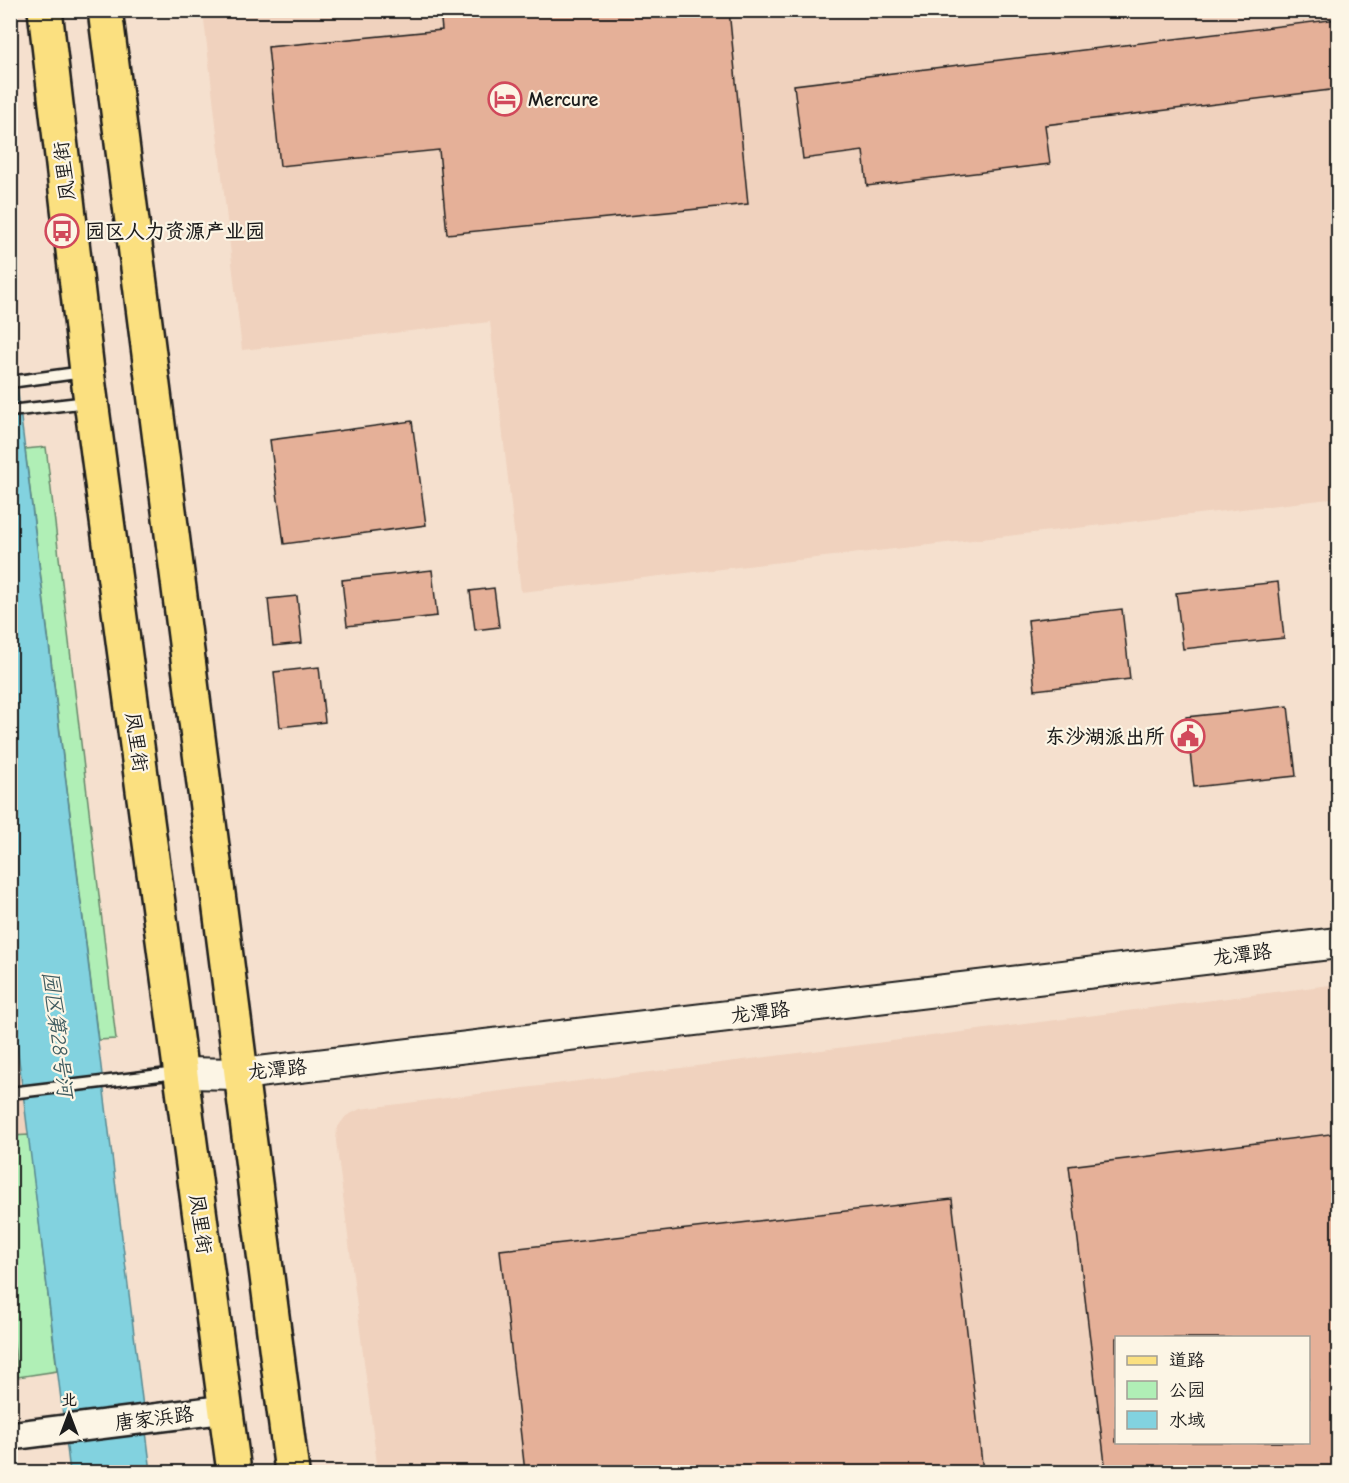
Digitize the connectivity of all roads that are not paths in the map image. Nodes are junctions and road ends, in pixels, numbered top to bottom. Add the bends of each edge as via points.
1 (45, 10) edge
2 (105, 10) edge
3 (10, 382) edge
4 (89, 387) junction
5 (10, 411) edge
6 (1338, 943) edge
7 (181, 1073) junction
8 (242, 1074) junction
9 (13, 1093) edge
10 (226, 1409) junction
11 (10, 1436) edge
12 (234, 1473) edge
13 (292, 1473) edge

1 - 4 main road, 凤里街
2 - 8 main road
3 - 4 lane
4 - 5 lane via 27,410
4 - 7 main road, 凤里街
6 - 8 main road, 龙潭路
7 - 8 main road, 龙潭路
7 - 9 lane
7 - 10 main road, 凤里街
8 - 13 main road
10 - 11 street, 唐家浜路
10 - 12 main road, 凤里街

